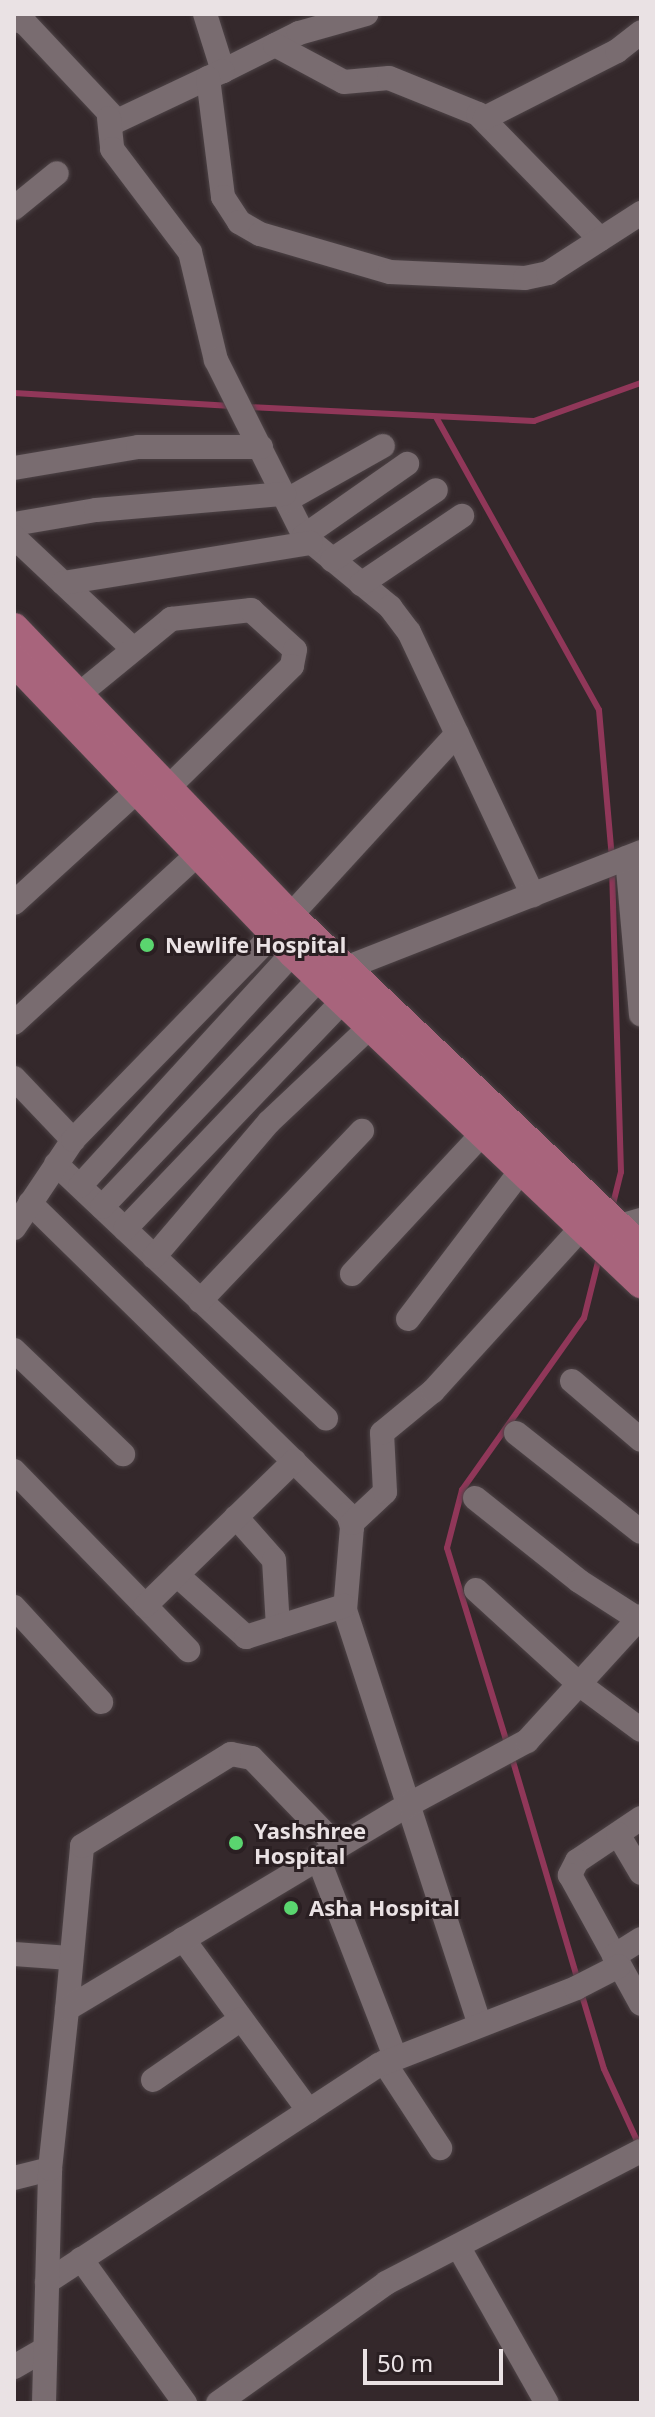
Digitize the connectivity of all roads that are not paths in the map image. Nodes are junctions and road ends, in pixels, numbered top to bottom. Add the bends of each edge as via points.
1 (205, 14) edge
2 (366, 14) edge
3 (15, 16) edge
4 (302, 23) edge
5 (641, 32) edge
6 (275, 45) junction
7 (215, 74) junction
8 (109, 118) junction
9 (485, 118) junction
10 (57, 173) dead end
11 (14, 208) edge
12 (641, 213) edge
13 (600, 239) junction
14 (259, 443) junction
15 (383, 446) dead end
16 (407, 464) dead end
17 (14, 468) edge
18 (436, 490) dead end
19 (286, 497) junction
20 (462, 516) dead end
21 (14, 524) edge
22 (14, 537) edge
23 (308, 540) junction
24 (332, 560) junction
25 (63, 583) junction
26 (361, 584) junction
27 (14, 628) edge
28 (132, 648) junction
29 (18, 673) edge
30 (77, 696) junction
31 (457, 734) junction
32 (151, 792) junction
33 (197, 855) junction
34 (634, 855) edge
35 (533, 895) junction
36 (14, 903) edge
37 (286, 934) junction
38 (637, 953) edge
39 (332, 973) junction
40 (344, 1000) junction
41 (641, 1014) edge
42 (14, 1023) edge
43 (371, 1026) junction
44 (14, 1078) edge
45 (362, 1131) dead end
46 (484, 1132) junction
47 (73, 1140) junction
48 (56, 1164) junction
49 (523, 1168) junction
50 (80, 1186) junction
51 (30, 1203) junction
52 (102, 1207) junction
53 (608, 1226) edge
54 (14, 1228) edge
55 (125, 1229) junction
56 (641, 1248) edge
57 (154, 1257) junction
58 (352, 1274) dead end
59 (641, 1283) edge
60 (200, 1301) junction
61 (408, 1319) dead end
62 (14, 1350) edge
63 (572, 1381) dead end
64 (326, 1418) dead end
65 (516, 1433) dead end
66 (641, 1440) edge
67 (123, 1454) dead end
68 (294, 1461) junction
69 (14, 1471) edge
70 (475, 1498) dead end
71 (236, 1517) junction
72 (352, 1523) junction
73 (641, 1532) edge
74 (177, 1575) junction
75 (476, 1590) dead end
76 (145, 1606) junction
77 (344, 1606) junction
78 (14, 1607) edge
79 (638, 1623) edge
80 (278, 1627) junction
81 (188, 1650) dead end
82 (579, 1684) junction
83 (101, 1702) dead end
84 (641, 1730) edge
85 (410, 1804) junction
86 (641, 1818) edge
87 (618, 1834) junction
88 (328, 1853) junction
89 (641, 1873) edge
90 (183, 1939) junction
91 (641, 1939) edge
92 (14, 1954) edge
93 (70, 1958) junction
94 (611, 1966) junction
95 (641, 2004) edge
96 (67, 2009) junction
97 (241, 2019) junction
98 (480, 2025) junction
99 (390, 2060) junction
100 (153, 2080) dead end
101 (309, 2111) junction
102 (440, 2148) dead end
103 (640, 2152) edge
104 (50, 2169) junction
105 (14, 2178) edge
106 (458, 2246) junction
107 (81, 2259) junction
108 (47, 2282) junction
109 (45, 2349) junction
110 (14, 2367) edge
111 (44, 2403) edge
112 (185, 2403) edge
113 (218, 2403) edge
114 (547, 2403) edge

1 - 7 street
2 - 4 street
3 - 8 street
4 - 6 street
5 - 9 street via 608,56
6 - 7 street
6 - 9 street via 344,82 389,78
7 - 8 street via 125,119
7 - 13 street via 223,197 239,222 260,234 404,275 525,278 548,273
8 - 14 street via 112,149 190,252 216,360
9 - 13 street
10 - 11 street
12 - 13 street
14 - 17 street via 138,447
14 - 19 street
15 - 19 street
16 - 23 street
18 - 24 street
19 - 21 street via 96,510
19 - 23 street
20 - 26 street
22 - 25 street
23 - 24 street
23 - 25 street
24 - 26 street
25 - 28 street
26 - 31 street via 390,607 409,632
27 - 30 main road
28 - 30 street
28 - 32 street via 171,619 243,609 257,613 296,655 292,666
29 - 32 main road
30 - 32 main road
31 - 35 street
31 - 37 street
32 - 33 main road
32 - 36 street
32 - 37 main road
33 - 37 main road
33 - 42 street
34 - 35 street
34 - 38 street
35 - 39 street
37 - 39 main road
37 - 47 street
37 - 50 street
38 - 41 street
39 - 40 main road
39 - 52 street
39 - 53 main road
40 - 43 main road
40 - 55 street
43 - 46 main road
43 - 57 street via 269,1122
44 - 47 street
45 - 60 street
46 - 49 main road
46 - 58 street
47 - 48 street
48 - 50 street
48 - 51 street
49 - 53 main road
49 - 61 street
50 - 52 street
51 - 54 street
51 - 68 street
52 - 55 street
53 - 56 main road
53 - 59 main road
53 - 72 street via 382,1433 385,1492
55 - 57 street
57 - 60 street
60 - 64 street
62 - 67 street
63 - 66 street
65 - 73 street
68 - 71 street
68 - 72 street
69 - 76 street
70 - 79 street
71 - 74 street
71 - 80 street via 274,1560
72 - 77 street
74 - 76 street
74 - 80 street via 240,1636
75 - 82 street
76 - 81 street
77 - 80 street
77 - 85 street
78 - 83 street
79 - 82 street
82 - 84 street
82 - 85 street via 527,1741
85 - 88 street
85 - 98 street
86 - 87 street
87 - 89 street
87 - 94 street via 577,1861 570,1875
88 - 90 street
88 - 93 street via 252,1758 231,1754 82,1846
88 - 99 street
90 - 96 street
90 - 97 street
91 - 94 street
92 - 93 street
93 - 96 street
94 - 95 street
94 - 98 street via 576,1988
96 - 104 street
97 - 100 street
97 - 101 street
98 - 99 street
99 - 101 street
99 - 102 street
101 - 107 street
103 - 106 street
104 - 105 street
104 - 108 street
106 - 113 street via 374,2290
106 - 114 street
107 - 108 street
107 - 112 street
108 - 109 street
109 - 110 street
109 - 111 street

